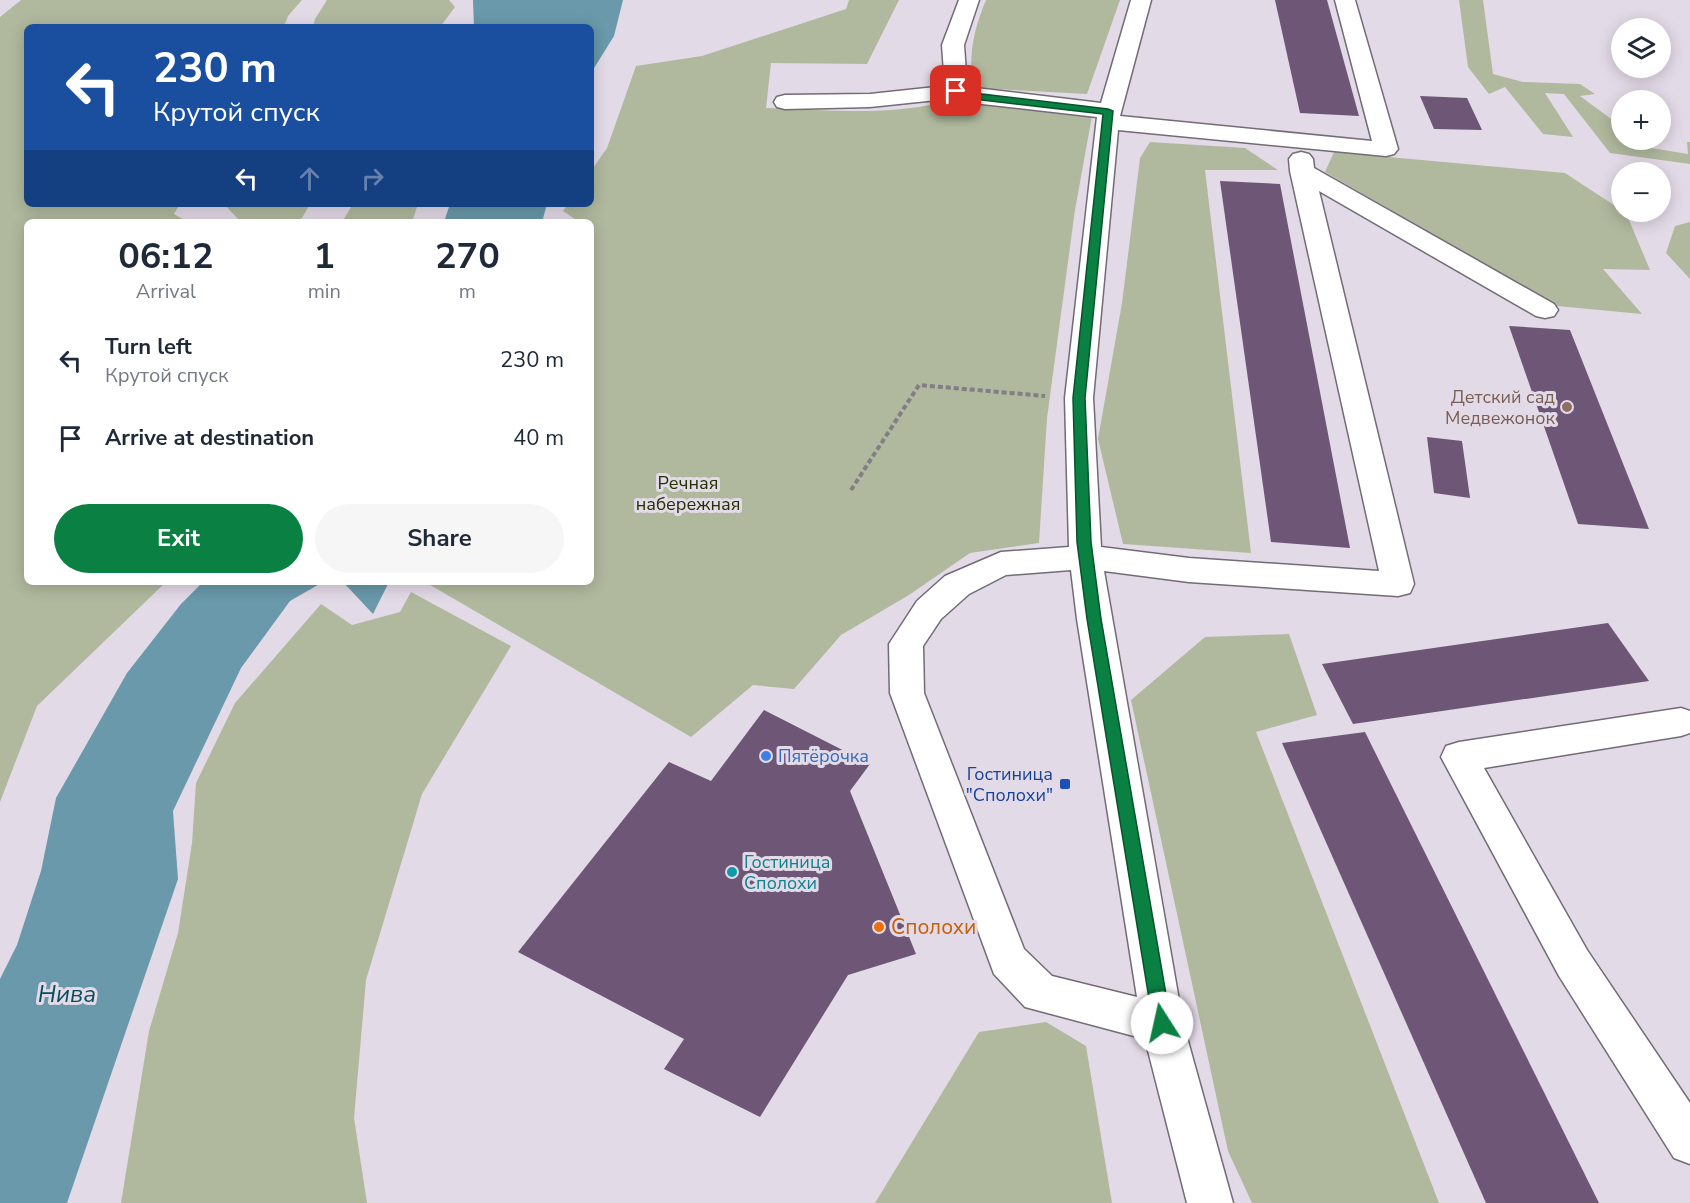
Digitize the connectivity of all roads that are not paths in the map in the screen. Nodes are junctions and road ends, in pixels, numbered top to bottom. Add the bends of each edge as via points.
1 (969, 0) edge
2 (1141, 0) edge
3 (1345, 0) edge
4 (956, 91) junction
5 (784, 102) dead end
6 (1108, 117) junction
7 (1299, 141) junction
8 (1302, 171) junction
9 (1545, 310) dead end
10 (1086, 557) junction
11 (1681, 722) dead end
12 (1162, 1023) junction
13 (1690, 1142) edge
14 (1210, 1203) edge

1 - 4 street via 953,45
2 - 6 street
3 - 7 street via 1386,149
4 - 5 street via 918,98
4 - 6 street
6 - 7 street
6 - 10 street via 1079,398
7 - 8 street
8 - 9 street
8 - 10 street via 1398,584 1189,570
10 - 12 street
10 - 12 street via 1001,564 957,585 929,610 906,644 907,693 1008,961 1040,993
11 - 13 street via 1459,757 1573,963
12 - 14 street

